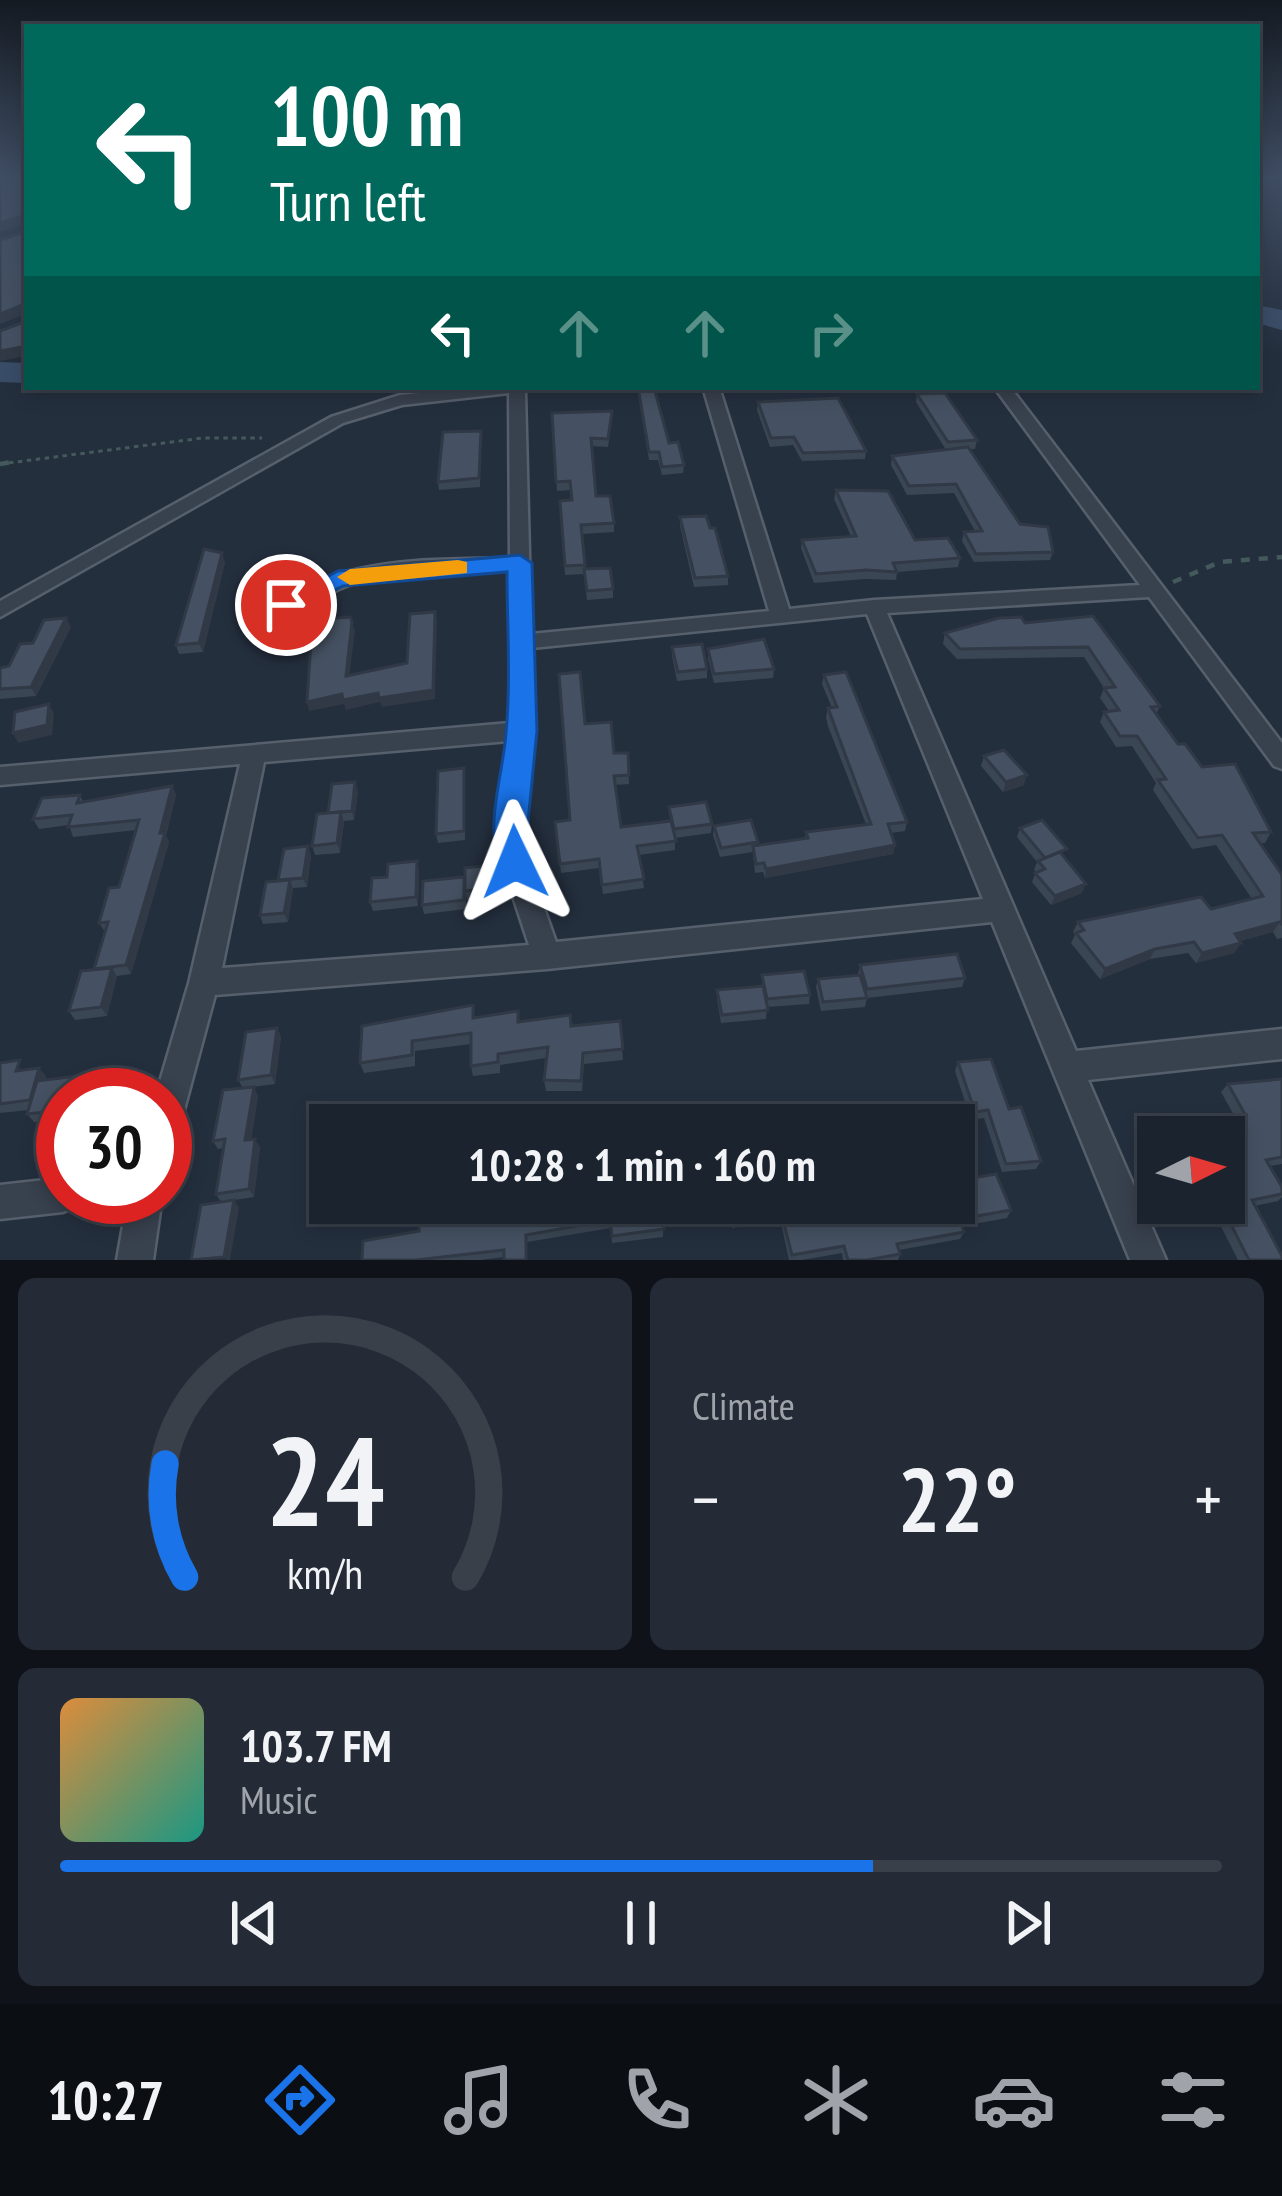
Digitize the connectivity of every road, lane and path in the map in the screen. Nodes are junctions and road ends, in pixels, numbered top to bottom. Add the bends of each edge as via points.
1 (494, 390) edge
2 (519, 390) edge
3 (712, 390) edge
4 (1004, 390) edge
5 (305, 439) junction
6 (0, 464) edge
7 (1282, 557) edge
8 (520, 563) junction
9 (1150, 591) junction
10 (874, 607) junction
11 (0, 610) edge
12 (781, 615) junction
13 (270, 632) dead end
14 (523, 642) junction
15 (522, 731) junction
16 (254, 755) junction
17 (1282, 760) edge
18 (0, 776) edge
19 (1003, 909) junction
20 (547, 956) junction
21 (204, 983) junction
22 (1282, 1044) edge
23 (1070, 1067) junction
24 (180, 1068) edge
25 (36, 1198) edge
26 (0, 1202) edge
27 (141, 1224) edge
28 (135, 1260) edge
29 (1148, 1260) edge

1 - 5 street via 379,404
2 - 8 street
3 - 12 street
4 - 9 street
5 - 6 path via 203,438
5 - 11 street
7 - 9 path via 1220,562
8 - 13 street via 338,579 302,592
8 - 14 street
9 - 10 street
9 - 17 street
10 - 12 street
10 - 19 street
12 - 14 street
14 - 15 street
15 - 16 street
15 - 20 street via 510,832
16 - 18 street
16 - 21 street
19 - 20 street
19 - 23 street
20 - 21 street
21 - 24 street
22 - 23 street
23 - 29 street
25 - 26 street
27 - 28 street

